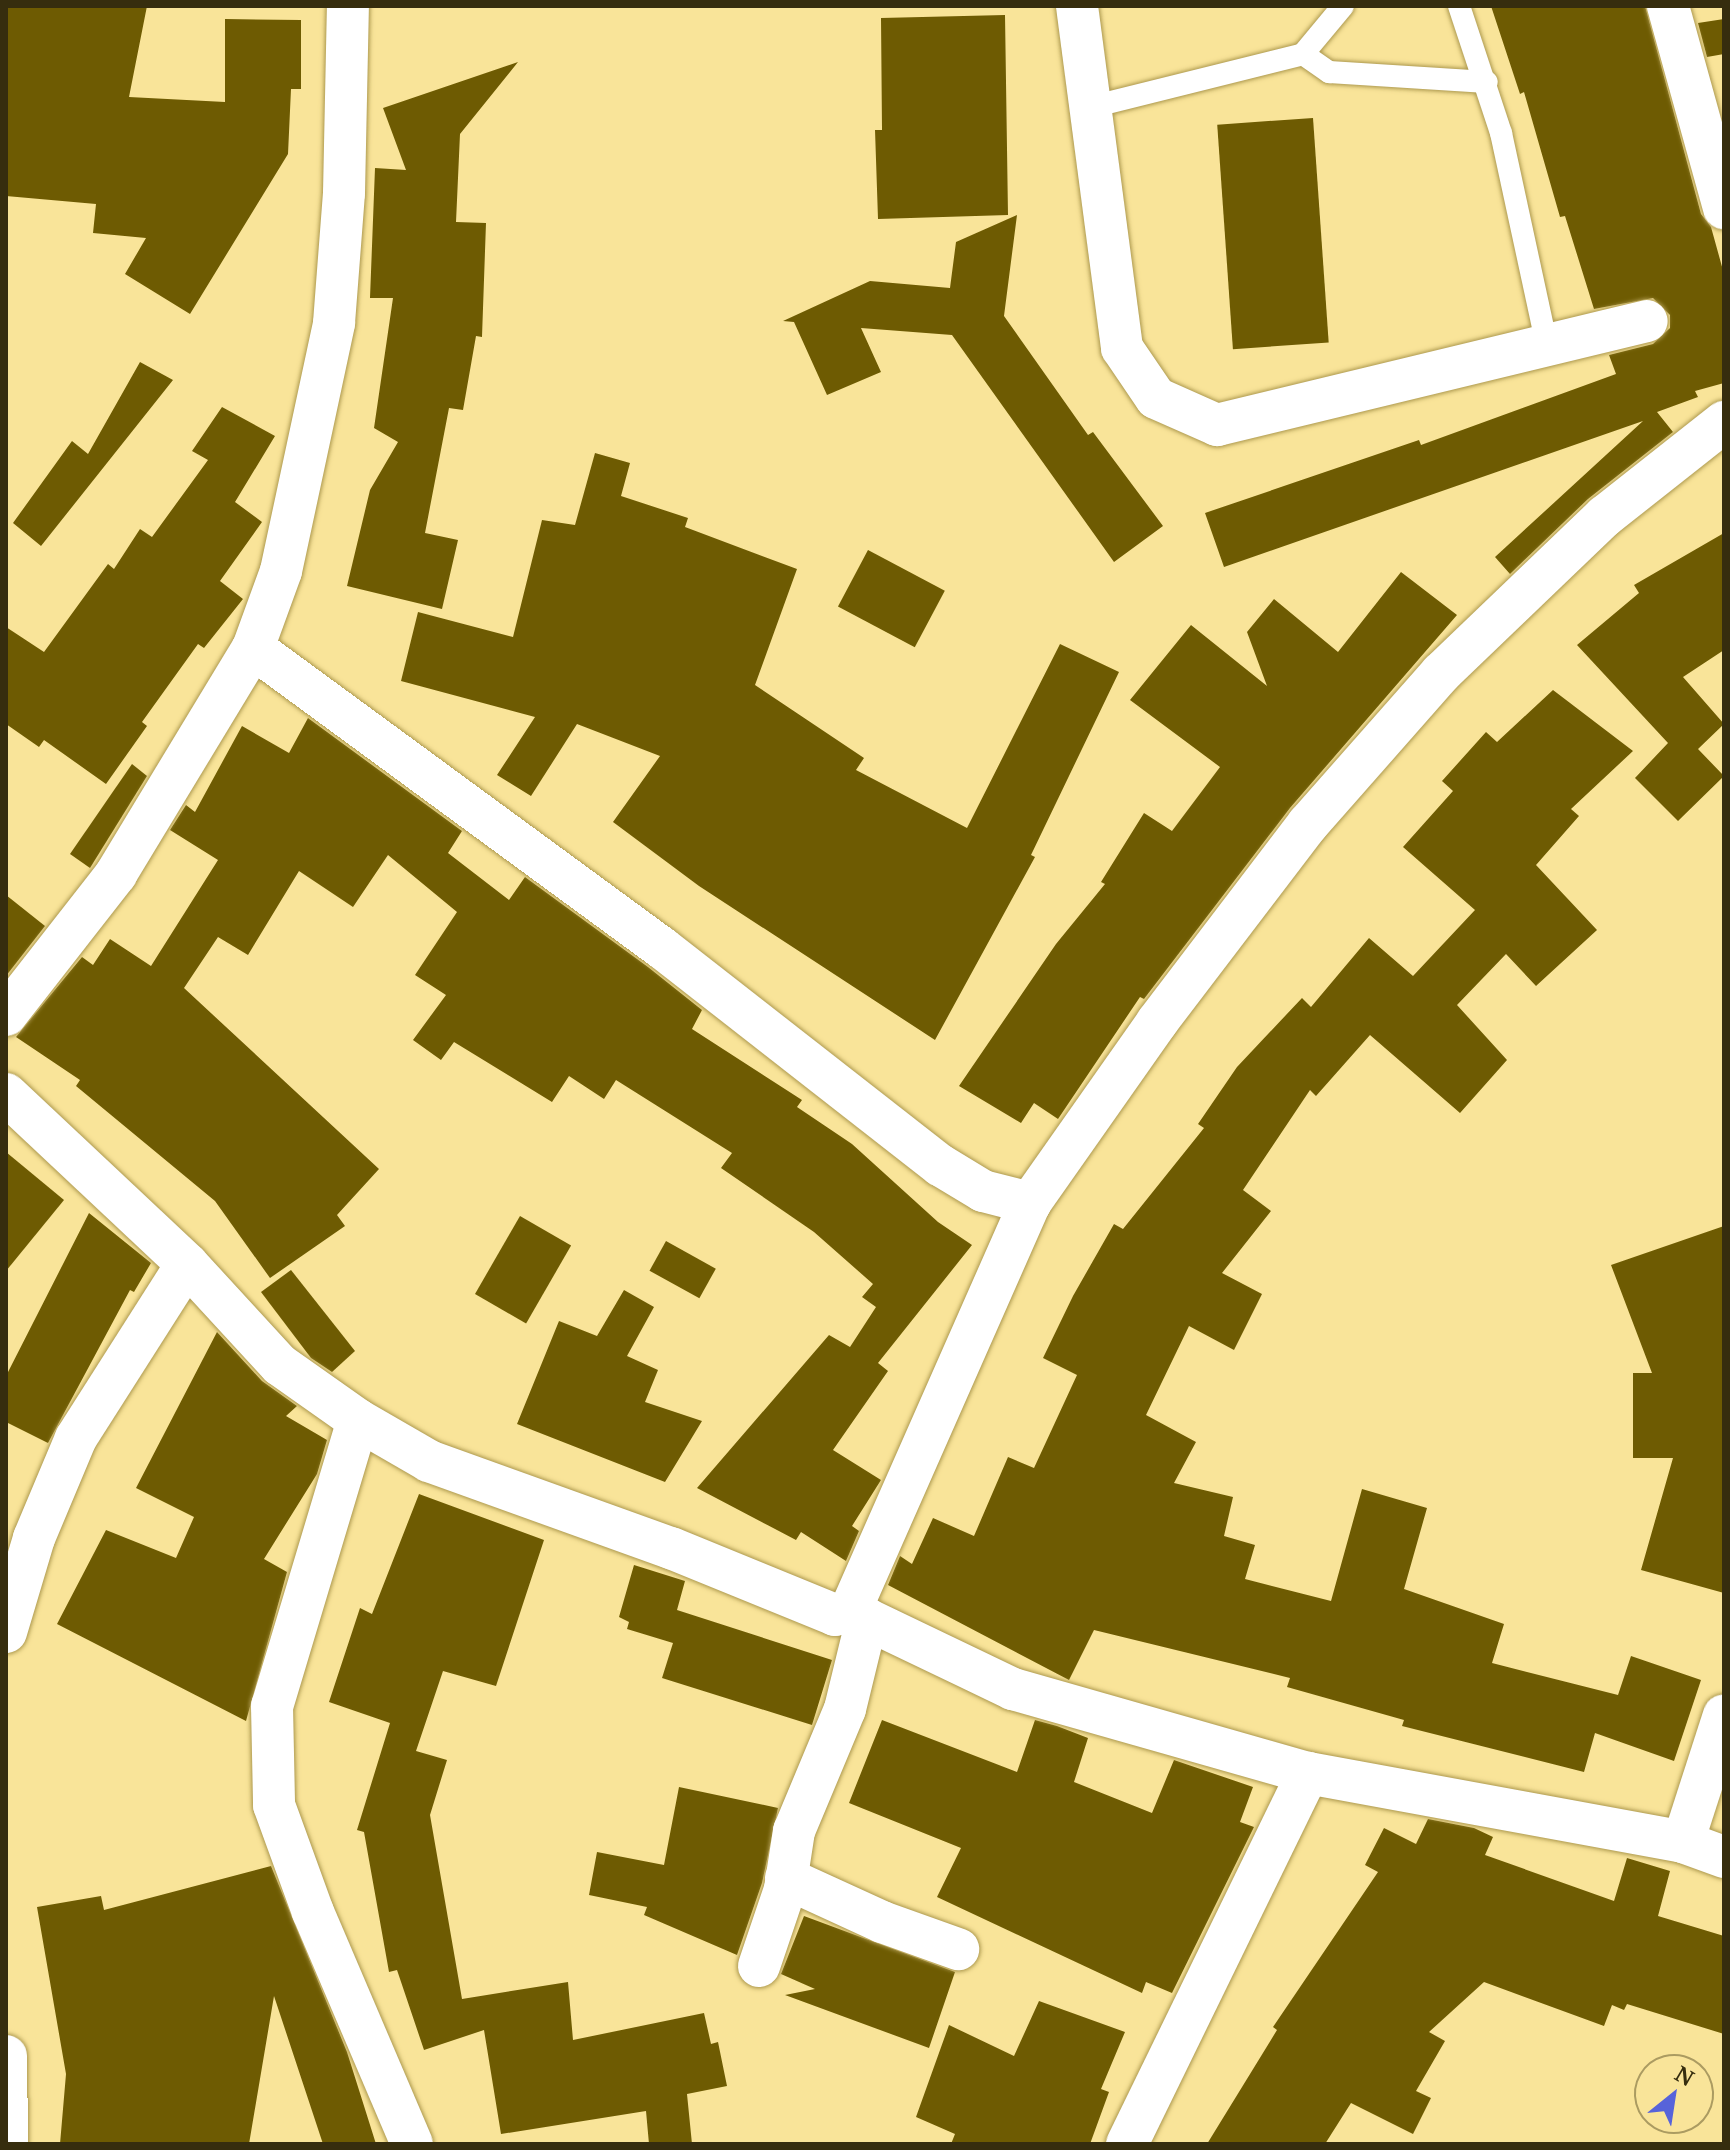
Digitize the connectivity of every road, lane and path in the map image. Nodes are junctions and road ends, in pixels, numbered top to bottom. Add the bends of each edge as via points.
1 (348, 6) edge
2 (1077, 6) edge
3 (1343, 6) edge
4 (1459, 6) edge
5 (1668, 6) edge
6 (1303, 54) junction
7 (1487, 82) junction
8 (1087, 108) junction
9 (1724, 208) edge
10 (1647, 321) dead end
11 (1547, 345) junction
12 (1724, 422) edge
13 (253, 648) junction
14 (6, 1015) edge
15 (6, 1094) edge
16 (1030, 1203) junction
17 (187, 1264) junction
18 (358, 1420) junction
19 (858, 1615) junction
20 (6, 1632) edge
21 (1724, 1715) edge
22 (1308, 1773) junction
23 (1683, 1842) junction
24 (1724, 1857) edge
25 (786, 1878) junction
26 (958, 1949) dead end
27 (759, 1966) dead end
28 (6, 2056) edge
29 (7, 2144) edge
30 (412, 2144) edge
31 (1127, 2144) edge

1 - 13 street via 344,193 334,323 281,571
2 - 8 street
3 - 6 lane
4 - 7 lane
5 - 9 street
6 - 7 lane via 1329,72
6 - 8 lane
7 - 11 lane
8 - 11 street via 1122,348 1156,398 1217,425
10 - 11 street
12 - 16 street via 1605,516 1441,673 1308,824 1157,1022
13 - 14 street via 116,874
13 - 16 street via 662,948 940,1165 983,1191
15 - 17 street
16 - 19 street
17 - 18 street via 280,1365
17 - 20 street via 76,1438 34,1538
18 - 19 street via 429,1461 671,1548 835,1615
18 - 30 street via 272,1706 274,1805 313,1912
19 - 22 street via 1013,1689
19 - 25 street via 845,1709 794,1831
21 - 23 street
22 - 23 street
22 - 31 street
23 - 24 street
25 - 26 street via 882,1922
25 - 27 street
28 - 29 street

